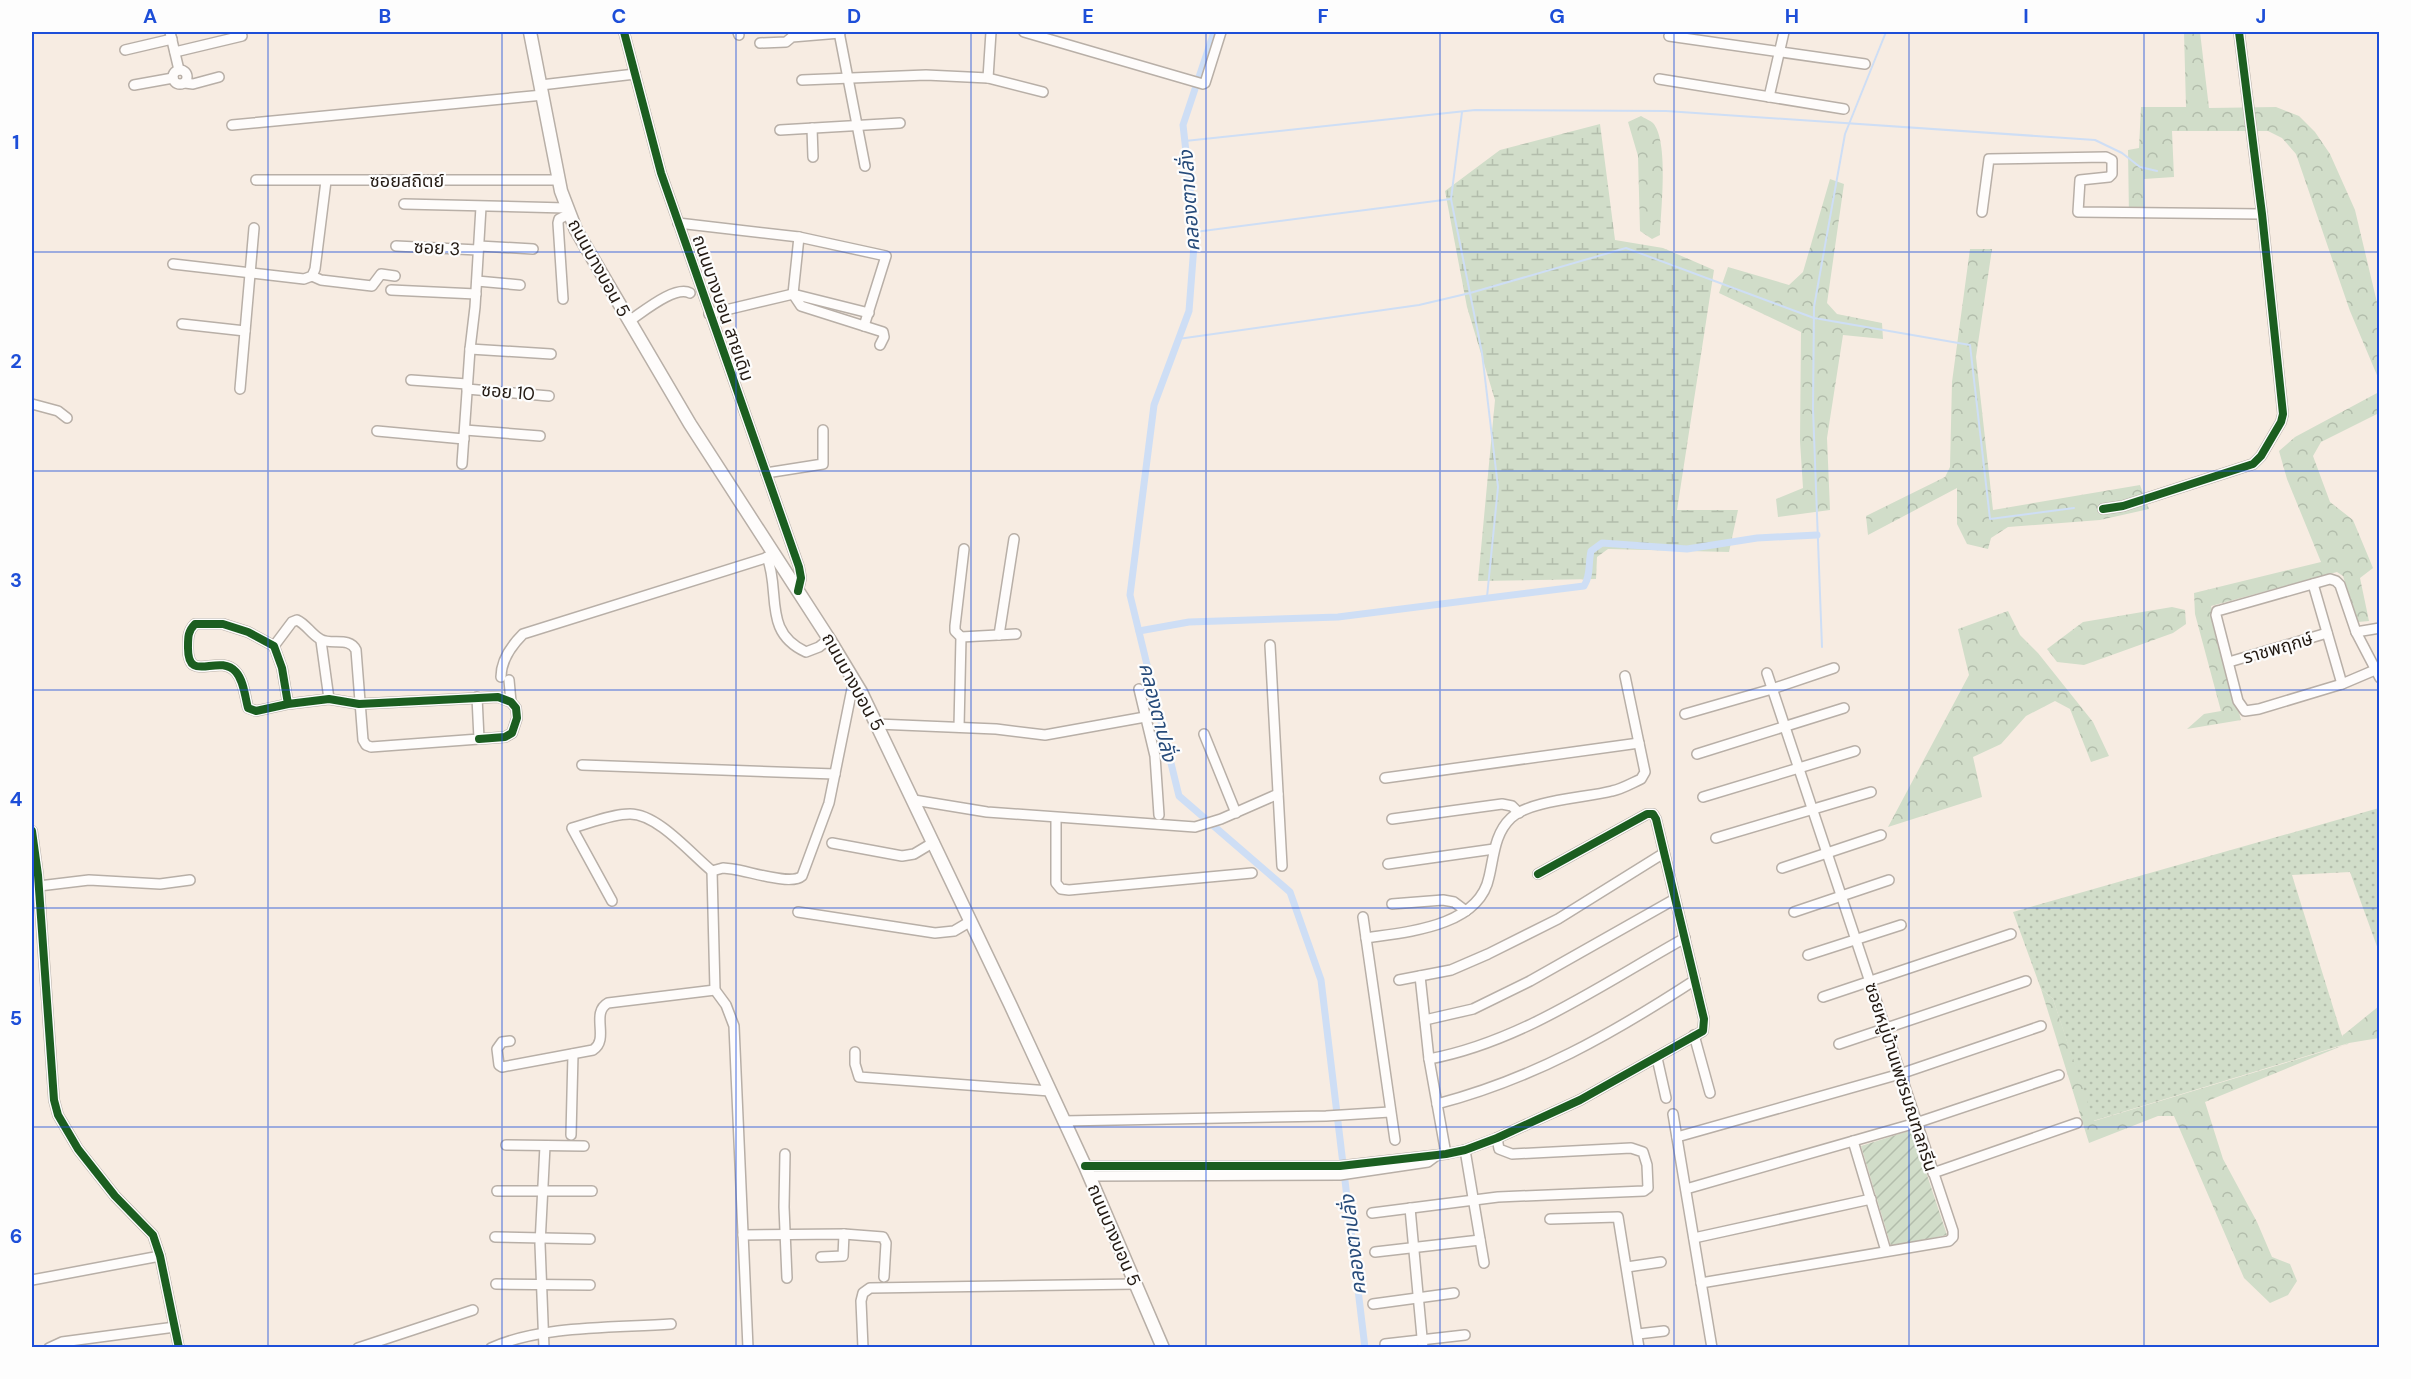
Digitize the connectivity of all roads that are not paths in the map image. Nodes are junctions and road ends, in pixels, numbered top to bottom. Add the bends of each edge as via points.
1 (530, 32) edge
2 (624, 32) edge
3 (840, 32) edge
4 (991, 32) edge
5 (1024, 32) edge
6 (1221, 32) edge
7 (1784, 32) edge
8 (2239, 32) edge
9 (171, 35) edge
10 (242, 36) dead end
11 (1669, 36) dead end
12 (760, 43) dead end
13 (125, 50) dead end
14 (175, 52) junction
15 (1779, 52) junction
16 (1865, 64) dead end
17 (176, 74) junction
18 (635, 74) junction
19 (219, 77) dead end
20 (850, 78) junction
21 (988, 78) junction
22 (1659, 79) dead end
23 (802, 80) dead end
24 (134, 86) dead end
25 (542, 90) junction
26 (1043, 92) dead end
27 (1769, 97) junction
28 (1844, 109) dead end
29 (900, 123) dead end
30 (232, 125) dead end
31 (858, 125) junction
32 (812, 128) junction
33 (780, 130) dead end
34 (813, 157) dead end
35 (865, 166) dead end
36 (256, 180) dead end
37 (559, 180) junction
38 (326, 181) junction
39 (404, 204) dead end
40 (481, 207) junction
41 (568, 211) junction
42 (1982, 212) dead end
43 (2262, 214) junction
44 (678, 222) junction
45 (254, 228) dead end
46 (799, 237) junction
47 (396, 246) dead end
48 (479, 248) junction
49 (532, 249) dead end
50 (173, 264) dead end
51 (251, 271) junction
52 (312, 276) junction
53 (394, 276) dead end
54 (477, 281) junction
55 (520, 285) dead end
56 (391, 290) dead end
57 (690, 293) dead end
58 (476, 294) junction
59 (793, 294) junction
60 (563, 299) dead end
61 (869, 313) junction
62 (709, 314) junction
63 (629, 321) junction
64 (182, 324) dead end
65 (864, 326) junction
66 (245, 331) junction
67 (880, 345) dead end
68 (470, 349) junction
69 (551, 354) dead end
70 (411, 380) dead end
71 (467, 387) junction
72 (240, 389) dead end
73 (549, 396) dead end
74 (32, 404) edge
75 (67, 418) dead end
76 (377, 430) dead end
77 (823, 430) dead end
78 (465, 434) junction
79 (540, 436) dead end
80 (462, 464) dead end
81 (766, 473) junction
82 (2103, 510) dead end
83 (1014, 539) dead end
84 (964, 549) dead end
85 (771, 556) junction
86 (2313, 584) junction
87 (798, 591) junction
88 (2379, 628) edge
89 (2356, 632) junction
90 (2327, 633) junction
91 (1016, 634) dead end
92 (999, 635) junction
93 (962, 637) junction
94 (829, 639) junction
95 (321, 640) junction
96 (1270, 645) dead end
97 (274, 646) junction
98 (2229, 662) junction
99 (1834, 668) dead end
100 (1767, 673) dead end
101 (2377, 674) edge
102 (1625, 676) dead end
103 (505, 679) junction
104 (854, 679) junction
105 (2342, 684) junction
106 (1772, 689) junction
107 (1139, 690) dead end
108 (477, 697) junction
109 (498, 697) junction
110 (329, 699) junction
111 (511, 702) junction
112 (288, 704) junction
113 (359, 704) junction
114 (1844, 708) dead end
115 (1685, 714) dead end
116 (1145, 717) junction
117 (877, 724) junction
118 (959, 727) junction
119 (1785, 728) junction
120 (1204, 734) dead end
121 (479, 739) junction
122 (1639, 743) junction
123 (1855, 751) dead end
124 (1697, 754) dead end
125 (582, 765) dead end
126 (1799, 769) junction
127 (835, 774) junction
128 (1385, 778) dead end
129 (1870, 792) dead end
130 (1278, 794) junction
131 (1703, 796) dead end
132 (914, 800) junction
133 (1813, 811) junction
134 (1236, 813) junction
135 (1519, 813) junction
136 (1159, 815) dead end
137 (1056, 818) junction
138 (1392, 819) dead end
139 (32, 831) edge
140 (1881, 835) dead end
141 (1716, 838) dead end
142 (934, 842) junction
143 (832, 843) dead end
144 (1494, 849) junction
145 (1826, 852) junction
146 (1664, 853) junction
147 (1388, 864) dead end
148 (1282, 866) dead end
149 (1782, 868) dead end
150 (712, 871) junction
151 (1252, 873) dead end
152 (1538, 874) dead end
153 (36, 880) edge
154 (190, 880) dead end
155 (1889, 880) dead end
156 (1841, 896) junction
157 (1675, 899) junction
158 (612, 901) dead end
159 (1392, 904) dead end
160 (1466, 911) junction
161 (798, 912) dead end
162 (1794, 912) dead end
163 (1363, 917) dead end
164 (36, 918) edge
165 (970, 921) junction
166 (1901, 925) dead end
167 (2011, 934) dead end
168 (1366, 938) junction
169 (1685, 938) junction
170 (1856, 940) junction
171 (1808, 955) dead end
172 (1420, 976) junction
173 (1399, 980) dead end
174 (1695, 980) junction
175 (2026, 981) dead end
176 (1869, 982) junction
177 (715, 987) junction
178 (1823, 998) dead end
179 (1425, 1020) junction
180 (2041, 1026) dead end
181 (1885, 1029) junction
182 (1695, 1035) junction
183 (510, 1041) dead end
184 (1839, 1044) dead end
185 (855, 1052) dead end
186 (573, 1054) junction
187 (1657, 1058) junction
188 (1429, 1059) junction
189 (1900, 1074) junction
190 (2059, 1075) dead end
191 (1050, 1091) junction
192 (1710, 1093) dead end
193 (1666, 1098) dead end
194 (1437, 1104) junction
195 (1390, 1112) junction
196 (1673, 1114) dead end
197 (1063, 1121) junction
198 (1916, 1123) junction
199 (2077, 1123) dead end
200 (571, 1135) dead end
201 (1677, 1137) junction
202 (1497, 1138) junction
203 (1395, 1140) dead end
204 (1853, 1141) junction
205 (506, 1144) dead end
206 (545, 1146) junction
207 (584, 1146) dead end
208 (1465, 1150) junction
209 (785, 1154) dead end
210 (1441, 1155) junction
211 (1087, 1171) junction
212 (1933, 1173) junction
213 (1686, 1189) junction
214 (497, 1191) dead end
215 (542, 1191) junction
216 (592, 1191) dead end
217 (1871, 1199) junction
218 (1473, 1200) junction
219 (1410, 1208) junction
220 (1372, 1213) dead end
221 (1550, 1219) dead end
222 (786, 1234) junction
223 (844, 1234) junction
224 (743, 1235) junction
225 (495, 1237) dead end
226 (540, 1238) junction
227 (1694, 1238) junction
228 (590, 1239) dead end
229 (1480, 1240) junction
230 (1414, 1248) junction
231 (1886, 1251) junction
232 (1375, 1252) dead end
233 (160, 1256) junction
234 (821, 1257) dead end
235 (1661, 1262) dead end
236 (1484, 1263) dead end
237 (1627, 1267) junction
238 (787, 1278) dead end
239 (32, 1280) edge
240 (884, 1282) junction
241 (1701, 1283) junction
242 (496, 1284) dead end
243 (1136, 1284) junction
244 (541, 1285) junction
245 (590, 1285) dead end
246 (1454, 1293) dead end
247 (1418, 1298) junction
248 (1373, 1304) dead end
249 (473, 1310) dead end
250 (671, 1324) dead end
251 (175, 1327) junction
252 (1664, 1331) dead end
253 (543, 1333) junction
254 (1638, 1334) junction
255 (1465, 1335) dead end
256 (1385, 1344) dead end
257 (1423, 1344) edge
258 (49, 1347) edge
259 (179, 1347) edge
260 (358, 1347) edge
261 (491, 1347) edge
262 (544, 1347) edge
263 (748, 1347) edge
264 (863, 1347) edge
265 (1163, 1347) edge
266 (1639, 1347) edge
267 (1712, 1347) edge

1 - 25 main road, ถนนบางบอน 5
2 - 18 street, ถนนบางบอน สายเดิม
3 - 12 street
3 - 20 street
4 - 21 street
5 - 6 street via 1199,83 1205,83
7 - 15 street
8 - 43 street
9 - 13 street
9 - 14 street
10 - 14 street
11 - 15 street
14 - 17 street
15 - 16 street
15 - 27 street
17 - 19 street via 177,84
17 - 24 street
18 - 25 street
18 - 44 street, ถนนบางบอน สายเดิม
20 - 21 street
20 - 23 street
20 - 31 street
21 - 26 street
22 - 27 street
25 - 30 street
25 - 37 main road, ถนนบางบอน 5
27 - 28 street
29 - 31 street
31 - 32 street
31 - 35 street
32 - 33 street
32 - 34 street
36 - 38 street, ซอยสถิตย์
37 - 38 street, ซอยสถิตย์
37 - 41 main road, ถนนบางบอน 5
38 - 52 street
39 - 40 street
40 - 41 street
40 - 48 street
41 - 60 street via 558,223
41 - 63 main road, ถนนบางบอน 5
42 - 43 street via 1989,159 2106,157 2112,160 2112,174 2080,180 2078,212
43 - 82 street via 2281,422 2253,464
44 - 46 street
44 - 62 street, ถนนบางบอน สายเดิม
45 - 51 street
46 - 59 street
46 - 61 street via 886,256
47 - 48 street, ซอย 3
48 - 49 street, ซอย 3
48 - 54 street
50 - 51 street
51 - 52 street via 304,279
51 - 66 street
52 - 53 street via 372,286 381,274
54 - 55 street
54 - 58 street
56 - 58 street
57 - 63 street via 674,292
58 - 68 street
59 - 61 street
59 - 62 street
59 - 65 street via 801,306
61 - 65 street
62 - 81 street, ถนนบางบอน สายเดิม
63 - 85 main road, ถนนบางบอน 5
64 - 66 street
65 - 67 street via 883,332 885,337
66 - 72 street
68 - 69 street
68 - 71 street
70 - 71 street, ซอย 10
71 - 73 street, ซอย 10
71 - 78 street
74 - 75 street via 58,411
76 - 78 street
77 - 81 street via 823,464
78 - 79 street
78 - 80 street
81 - 87 street, ถนนบางบอน สายเดิม via 799,567
83 - 92 street
84 - 93 street via 955,626
85 - 87 main road, ถนนบางบอน 5
85 - 94 street via 774,610 788,642 806,651
85 - 103 street via 523,634 511,647 501,668
86 - 89 street via 2330,579 2340,585
86 - 90 street, ราชพฤกษ์
86 - 98 street via 2217,611
87 - 94 main road, ถนนบางบอน 5
88 - 89 street
89 - 101 street
90 - 98 street, ราชพฤกษ์
90 - 105 street, ราชพฤกษ์
91 - 92 street
92 - 93 street
93 - 118 street
94 - 104 main road, ถนนบางบอน 5
95 - 97 street via 297,620
95 - 110 street
95 - 113 street via 354,645
96 - 130 street
97 - 112 street
97 - 112 street via 239,629 202,623 190,629 188,657 195,666 223,666 236,672 251,710
98 - 105 street via 2238,701 2245,711
99 - 106 street
100 - 106 street, ซอยหมู่บ้านเพชรมณฑลกรีน
101 - 105 street
102 - 122 street
103 - 109 street
103 - 111 street
104 - 117 main road, ถนนบางบอน 5
104 - 127 street
106 - 115 street
106 - 119 street, ซอยหมู่บ้านเพชรมณฑลกรีน
107 - 116 street
108 - 109 street
108 - 113 street
108 - 121 street
109 - 111 street
110 - 112 street
110 - 113 street
111 - 121 street via 517,718 512,733
113 - 121 street via 363,740 371,747
114 - 119 street
116 - 118 street via 1045,735
116 - 136 street via 1155,756
117 - 118 street
117 - 132 main road, ถนนบางบอน 5
119 - 124 street
119 - 126 street, ซอยหมู่บ้านเพชรมณฑลกรีน
120 - 134 street
122 - 128 street
122 - 135 street via 1645,772 1641,779 1613,791 1527,808
123 - 126 street
125 - 127 street
126 - 131 street
126 - 133 street, ซอยหมู่บ้านเพชรมณฑลกรีน
127 - 150 street via 823,821 799,879 723,868
129 - 133 street
130 - 134 street
130 - 148 street
132 - 137 street
132 - 142 main road, ถนนบางบอน 5
133 - 141 street
133 - 145 street, ซอยหมู่บ้านเพชรมณฑลกรีน
134 - 137 street via 1195,827
135 - 138 street via 1502,804
135 - 144 street via 1510,818
137 - 151 street via 1056,883 1060,889
139 - 153 street
140 - 145 street
142 - 143 street via 902,856
142 - 165 main road, ถนนบางบอน 5
144 - 147 street
144 - 160 street via 1488,881 1480,898
145 - 149 street
145 - 156 street, ซอยหมู่บ้านเพชรมณฑลกรีน
146 - 152 street via 1656,819 1647,814
146 - 157 street
146 - 172 street via 1558,919 1451,970
150 - 158 street via 644,816 623,815 572,828
150 - 177 street
153 - 154 street via 160,884
153 - 164 street
155 - 156 street
156 - 162 street
156 - 170 street, ซอยหมู่บ้านเพชรมณฑลกรีน
157 - 169 street
157 - 179 street via 1473,1009
159 - 160 street via 1443,900
160 - 168 street via 1429,928
161 - 165 street via 935,933 954,931
163 - 168 street
164 - 233 street via 58,1115 97,1174 153,1235
165 - 191 main road, ถนนบางบอน 5
166 - 170 street
167 - 176 street
168 - 195 street
169 - 174 street
169 - 188 street via 1528,1026 1494,1042
170 - 171 street
170 - 176 street, ซอยหมู่บ้านเพชรมณฑลกรีน
172 - 173 street
172 - 179 street
174 - 182 street via 1705,1027
174 - 194 street via 1624,1026 1549,1065 1501,1086
175 - 181 street
176 - 178 street
176 - 181 street, ซอยหมู่บ้านเพชรมณฑลกรีน
177 - 186 street via 608,1003 600,1011 598,1047
177 - 224 street via 734,1026
179 - 188 street
180 - 189 street
181 - 184 street
181 - 189 street, ซอยหมู่บ้านเพชรมณฑลกรีน
182 - 187 street
182 - 192 street
183 - 186 street via 502,1042 497,1049 502,1067
185 - 191 street via 859,1077
186 - 200 street
187 - 193 street
187 - 202 street via 1580,1100
188 - 194 street
189 - 198 street, ซอยหมู่บ้านเพชรมณฑลกรีน
189 - 201 street
190 - 198 street
191 - 197 main road, ถนนบางบอน 5
194 - 210 street
195 - 197 street
195 - 203 street
196 - 201 street
197 - 211 main road, ถนนบางบอน 5
198 - 204 street
198 - 212 street, ซอยหมู่บ้านเพชรมณฑลกรีน
199 - 212 street
201 - 213 street
202 - 208 street
202 - 218 street via 1499,1149 1512,1154 1631,1148 1643,1152 1648,1188
204 - 213 street
204 - 217 street
205 - 206 street
206 - 207 street
206 - 215 street
208 - 210 street
208 - 218 street
209 - 222 street
210 - 211 street via 1321,1171
211 - 243 main road, ถนนบางบอน 5
212 - 231 street, ซอยหมู่บ้านเพชรมณฑลกรีน via 1953,1237
213 - 227 street
214 - 215 street
215 - 216 street
215 - 226 street
217 - 227 street
217 - 231 street
218 - 219 street
218 - 229 street
219 - 220 street
219 - 230 street
221 - 237 street via 1618,1217
222 - 223 street
222 - 224 street
222 - 238 street
223 - 234 street via 843,1256
223 - 240 street via 883,1237
224 - 263 street
225 - 226 street
226 - 228 street
226 - 244 street
227 - 241 street
229 - 230 street
229 - 236 street
230 - 232 street
230 - 247 street
231 - 241 street, ซอยหมู่บ้านเพชรมณฑลกรีน
233 - 239 street
233 - 251 street
235 - 237 street
237 - 254 street
240 - 243 street
240 - 264 street via 863,1293
241 - 267 street
242 - 244 street
243 - 265 main road, ถนนบางบอน 5
244 - 245 street
244 - 253 street
246 - 247 street
247 - 248 street
247 - 257 street
249 - 260 street
250 - 253 street
251 - 258 street
251 - 259 street
252 - 254 street
253 - 261 street
253 - 262 street
254 - 266 street
255 - 257 street
256 - 257 street

